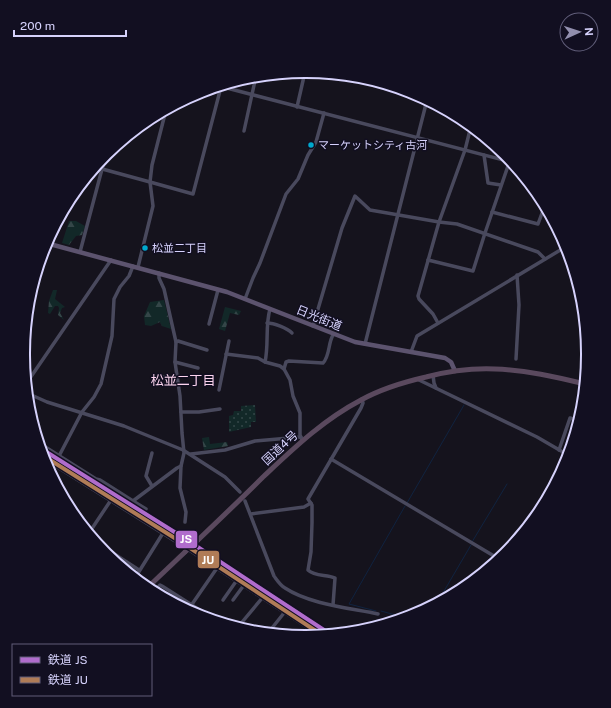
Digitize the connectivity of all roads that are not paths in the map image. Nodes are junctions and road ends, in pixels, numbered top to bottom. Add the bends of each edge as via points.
1 (304, 78) edge
2 (254, 84) edge
3 (231, 89) edge
4 (218, 93) edge
5 (252, 95) junction
6 (297, 106) junction
7 (426, 107) edge
8 (324, 113) junction
9 (164, 117) edge
10 (244, 131) dead end
11 (469, 132) edge
12 (418, 138) junction
13 (465, 150) junction
14 (484, 155) junction
15 (499, 158) edge
16 (509, 168) edge
17 (102, 169) joint
18 (150, 182) junction
19 (502, 185) junction
20 (492, 212) junction
21 (542, 213) edge
22 (398, 215) junction
23 (439, 222) junction
24 (485, 233) junction
25 (53, 245) edge
26 (560, 249) edge
27 (80, 252) junction
28 (544, 259) junction
29 (112, 260) junction
30 (428, 260) junction
31 (135, 266) junction
32 (159, 273) junction
33 (517, 275) junction
34 (218, 290) junction
35 (245, 299) junction
36 (270, 308) junction
37 (267, 323) junction
38 (438, 323) junction
39 (209, 324) dead end
40 (313, 326) junction
41 (292, 333) dead end
42 (333, 335) junction
43 (229, 341) dead end
44 (176, 342) junction
45 (365, 344) junction
46 (207, 350) dead end
47 (411, 352) junction
48 (226, 354) junction
49 (516, 359) dead end
50 (175, 362) junction
51 (265, 362) junction
52 (198, 368) dead end
53 (284, 369) junction
54 (455, 371) junction
55 (433, 375) junction
56 (31, 376) edge
57 (162, 378) dead end
58 (177, 378) junction
59 (416, 379) junction
60 (579, 383) edge
61 (437, 389) junction
62 (219, 390) dead end
63 (33, 396) edge
64 (362, 399) junction
65 (220, 410) dead end
66 (82, 412) junction
67 (181, 412) junction
68 (573, 419) edge
69 (301, 438) junction
70 (47, 448) edge
71 (184, 450) junction
72 (559, 450) junction
73 (562, 452) edge
74 (152, 453) dead end
75 (191, 454) junction
76 (59, 456) junction
77 (332, 459) junction
78 (54, 464) edge
79 (181, 466) junction
80 (152, 486) junction
81 (240, 492) dead end
82 (112, 500) junction
83 (133, 501) junction
84 (245, 501) dead end
85 (311, 503) junction
86 (146, 509) dead end
87 (251, 514) junction
88 (185, 522) dead end
89 (92, 529) edge
90 (163, 533) junction
91 (494, 554) edge
92 (121, 558) edge
93 (217, 568) junction
94 (139, 570) junction
95 (138, 573) edge
96 (237, 580) junction
97 (152, 583) edge
98 (244, 585) junction
99 (158, 587) edge
100 (263, 597) junction
101 (223, 600) dead end
102 (233, 600) dead end
103 (192, 605) joint
104 (333, 605) junction
105 (284, 613) junction
106 (378, 614) dead end
107 (242, 622) edge
108 (273, 627) edge
109 (311, 630) edge

1 - 6 street
2 - 5 street
3 - 5 street
4 - 18 street via 193,194
5 - 6 street
5 - 10 street
6 - 8 street
7 - 12 street
8 - 12 street
8 - 35 street via 316,142 298,179 286,194
9 - 18 street
11 - 13 street
12 - 13 street
12 - 22 street
13 - 14 street
13 - 23 street
14 - 15 street
14 - 19 street via 488,183
16 - 19 street
17 - 18 street
17 - 27 street
18 - 31 street via 153,206
19 - 20 street
20 - 21 street via 538,224
20 - 24 street
22 - 23 street
22 - 40 street via 370,210 355,196 342,228
22 - 45 street
23 - 24 street via 457,224
23 - 30 street
24 - 28 street via 538,252
24 - 30 street via 473,271
25 - 27 main road, 日光街道
26 - 28 street
27 - 29 main road, 日光街道
28 - 33 street
29 - 31 main road, 日光街道
29 - 56 street
30 - 38 street via 418,296
31 - 32 main road, 日光街道
31 - 66 street via 114,299 112,341 101,384
32 - 34 main road, 日光街道
32 - 44 street
33 - 38 street
33 - 49 street via 519,305
34 - 35 main road, 日光街道
34 - 39 street
35 - 36 main road, 日光街道
36 - 37 street
36 - 40 main road, 日光街道
37 - 41 street
37 - 51 street
38 - 47 street via 418,336
40 - 42 main road, 日光街道
42 - 45 main road, 日光街道
42 - 53 street via 322,363 289,361 286,362
43 - 48 street
44 - 46 street
44 - 50 street
45 - 47 main road, 日光街道
47 - 54 main road, 日光街道 via 445,358 451,362
48 - 51 street via 258,358
48 - 62 street
50 - 52 street
50 - 58 street
51 - 53 street
53 - 69 street via 300,413
54 - 55 highway, 国道4号
54 - 60 highway via 495,368
55 - 59 highway, 国道4号
55 - 61 street
57 - 58 street
58 - 67 street
59 - 61 street
59 - 64 highway, 国道4号
61 - 72 street
63 - 66 street
64 - 69 highway, 国道4号
64 - 77 street via 361,408
65 - 67 street
66 - 71 street
66 - 76 street
67 - 71 street
68 - 72 street via 570,418
69 - 75 street via 255,441 225,450
69 - 97 highway, 国道4号, bridge
70 - 76 street
71 - 75 street
71 - 79 street
72 - 73 street
74 - 80 street via 146,476
75 - 81 street via 226,477
76 - 83 street
77 - 85 street via 308,498
77 - 91 street
78 - 82 street
79 - 80 street
79 - 88 street via 180,488 186,512
80 - 83 street
82 - 89 street
82 - 90 street
83 - 86 street
84 - 87 street
85 - 87 street via 304,507
85 - 104 street via 312,542 308,570 312,574 335,578
87 - 104 street via 274,576 280,584 300,595
90 - 93 street
90 - 94 street
92 - 94 street
93 - 96 street
93 - 103 street
94 - 95 street
96 - 98 street
96 - 101 street
98 - 100 street
98 - 102 street
99 - 103 street via 162,586
100 - 105 street
100 - 107 street
104 - 106 street
105 - 108 street
105 - 109 street

